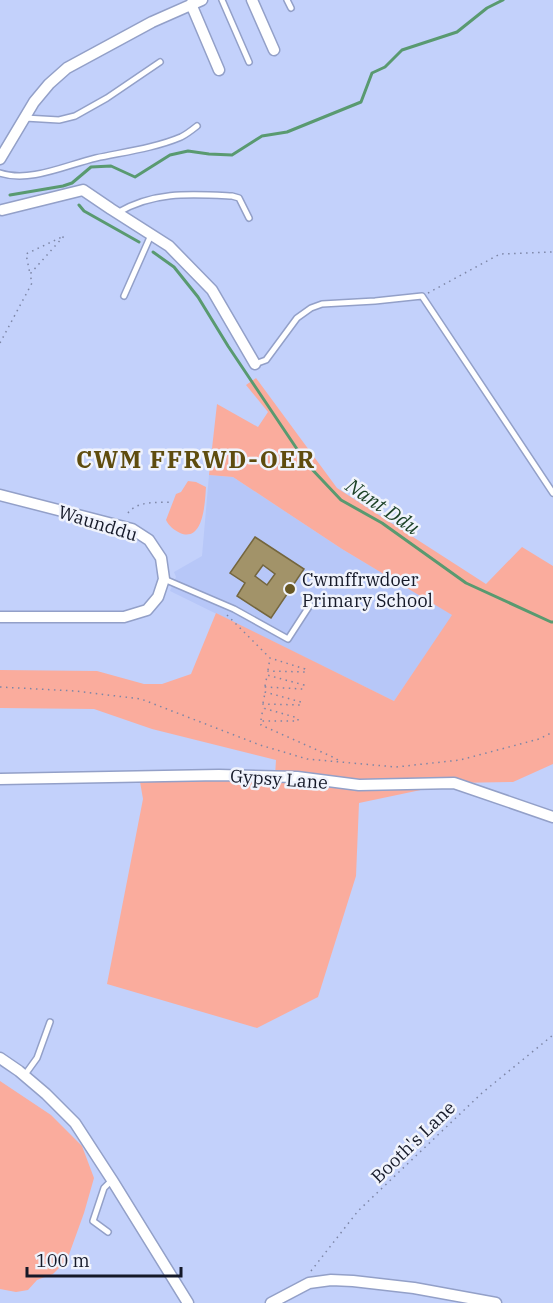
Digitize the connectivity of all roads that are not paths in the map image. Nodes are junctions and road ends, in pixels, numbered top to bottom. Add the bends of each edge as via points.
1 (202, 0) edge
2 (222, 0) edge
3 (252, 0) edge
4 (287, 0) edge
5 (191, 4) junction
6 (291, 8) dead end
7 (274, 50) dead end
8 (160, 62) dead end
9 (249, 62) dead end
10 (219, 70) dead end
11 (25, 118) junction
12 (197, 126) dead end
13 (0, 159) edge
14 (0, 173) edge
15 (1, 207) edge
16 (117, 213) junction
17 (249, 218) dead end
18 (151, 235) junction
19 (124, 296) dead end
20 (255, 364) joint
21 (553, 493) edge
22 (0, 495) edge
23 (164, 579) junction
24 (310, 605) dead end
25 (0, 617) edge
26 (0, 779) edge
27 (553, 817) edge
28 (50, 1022) dead end
29 (0, 1059) edge
30 (24, 1076) junction
31 (112, 1180) junction
32 (108, 1233) dead end
33 (188, 1303) edge
34 (271, 1303) edge
35 (496, 1303) edge

1 - 5 street
2 - 9 lane
3 - 7 street
4 - 6 lane
5 - 10 street
5 - 11 street via 67,68 49,84
8 - 11 lane via 75,116 59,120
11 - 13 street
12 - 14 lane via 164,143 49,171 15,176
15 - 16 street via 83,190
16 - 17 lane via 141,201 185,194 239,198
16 - 18 street
18 - 19 lane
18 - 20 street via 169,246 212,290
20 - 21 lane via 266,360 297,318 310,308 422,296
22 - 23 street, Waunddu via 132,529 150,540 161,558
23 - 24 lane via 234,609 288,639
23 - 25 street via 158,597 147,610 124,617
26 - 27 street, Gypsy Lane via 219,775 297,777 359,785 454,783
28 - 30 lane via 37,1058
29 - 30 street
30 - 31 street via 75,1123
31 - 32 lane via 104,1188 93,1221
31 - 33 street
34 - 35 street via 309,1283 331,1280 414,1288

